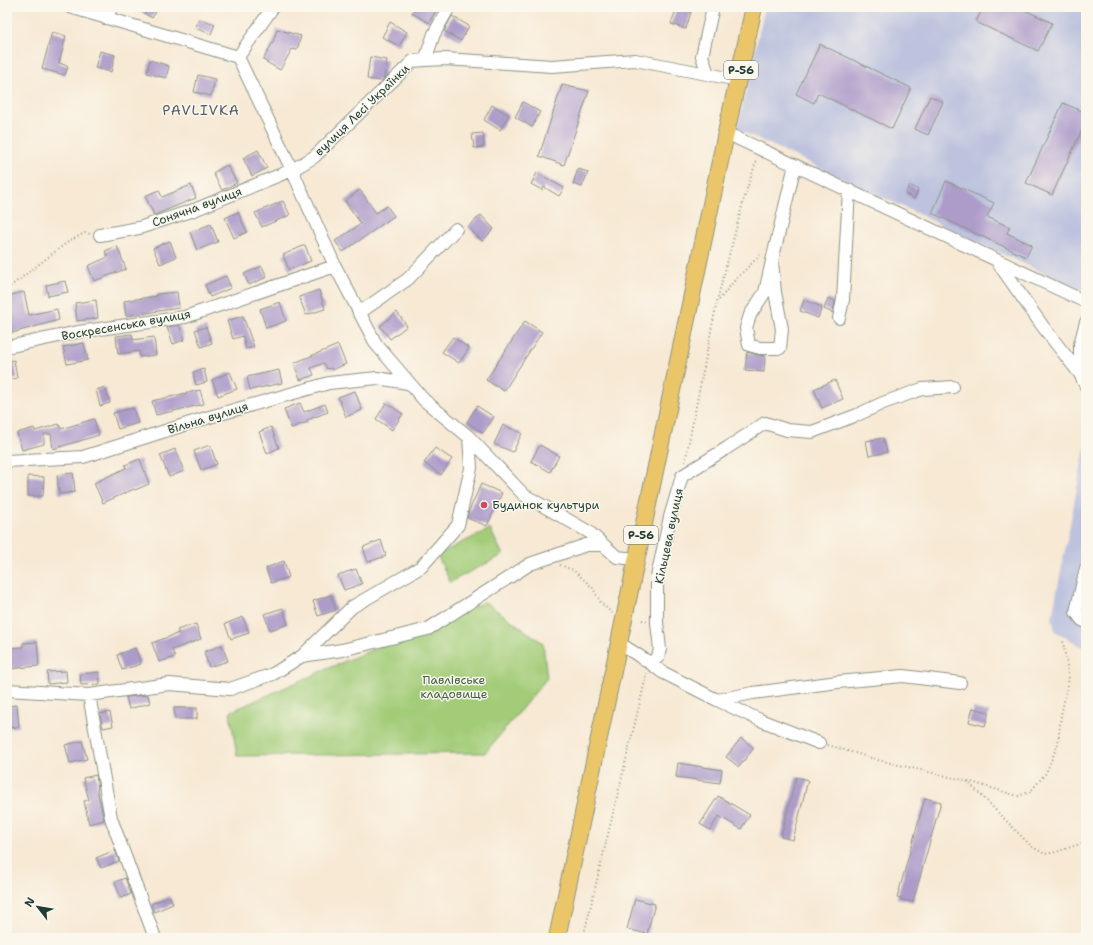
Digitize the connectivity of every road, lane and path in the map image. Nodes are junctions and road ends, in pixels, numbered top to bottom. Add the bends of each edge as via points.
1 (70, 7) edge
2 (273, 7) edge
3 (449, 7) edge
4 (713, 7) edge
5 (754, 7) edge
6 (108, 12) edge
7 (238, 57) junction
8 (425, 60) junction
9 (708, 74) junction
10 (738, 80) junction
11 (726, 133) junction
12 (761, 149) junction
13 (795, 165) junction
14 (292, 170) junction
15 (849, 190) junction
16 (456, 229) dead end
17 (100, 235) joint
18 (777, 239) junction
19 (995, 259) junction
20 (772, 261) junction
21 (335, 266) junction
22 (7, 289) edge
23 (717, 301) junction
24 (1086, 302) edge
25 (359, 313) junction
26 (839, 318) dead end
27 (1086, 322) edge
28 (7, 347) edge
29 (1080, 374) junction
30 (408, 383) junction
31 (1086, 386) edge
32 (953, 387) dead end
33 (469, 437) junction
34 (7, 461) edge
35 (682, 476) junction
36 (603, 545) junction
37 (636, 559) junction
38 (541, 560) junction
39 (1086, 568) edge
40 (1084, 586) edge
41 (613, 614) dead end
42 (1086, 622) edge
43 (1063, 641) dead end
44 (619, 643) junction
45 (302, 656) junction
46 (650, 663) junction
47 (960, 683) dead end
48 (7, 690) edge
49 (89, 695) junction
50 (717, 700) junction
51 (819, 743) joint
52 (967, 781) junction
53 (1086, 842) edge
54 (155, 938) edge
55 (556, 938) edge
56 (583, 938) edge

1 - 6 street
2 - 7 street
3 - 8 street, вулиця Лесі Українки via 434,34
4 - 9 street via 702,56
5 - 10 main road, Р-56
6 - 7 street
7 - 14 street
8 - 9 street via 552,66 635,60
8 - 14 street, вулиця Лесі Українки via 413,61 314,157
9 - 10 street
10 - 11 main road, Р-56
11 - 12 street
11 - 37 main road, Р-56
12 - 13 street
12 - 23 path via 744,195
13 - 15 street
13 - 18 street
14 - 17 street, Сонячна вулиця via 194,210 140,228
14 - 21 street
15 - 19 street
15 - 26 street via 843,300
16 - 25 street via 408,279
17 - 22 path via 85,233 69,241
18 - 20 street
18 - 23 path
19 - 24 street
19 - 29 street
20 - 20 street via 782,329 780,348 760,348 749,345 746,328 750,315 765,292
21 - 25 street
21 - 28 street, Воскресенська вулиця via 185,317 78,332
23 - 35 path
25 - 30 street via 376,344
27 - 29 street via 1080,344
29 - 31 street
30 - 33 street via 424,400
30 - 34 street, Вільна вулиця via 377,378 329,383 83,457
32 - 35 street, Кільцева вулиця via 922,389 812,432 787,430 765,423
33 - 36 street via 524,494 589,532
33 - 45 street via 471,468 458,525 421,567 352,607
35 - 46 street, Кільцева вулиця via 670,517 658,577 657,623 660,650 658,657
36 - 37 street via 617,557
36 - 38 street via 586,545
37 - 44 main road, Р-56
38 - 41 path via 573,570 592,587 601,603
38 - 45 street via 530,564 428,629 342,650
39 - 40 street
40 - 42 street via 1076,612
43 - 52 path via 1069,679 1058,744 1046,773 1030,792 1018,796
44 - 46 street
44 - 55 main road, Р-56
45 - 49 street via 273,674 230,689 169,684
46 - 50 street via 662,672
46 - 56 path
47 - 50 street via 903,676 830,683
48 - 49 street
49 - 54 street via 111,818
50 - 51 street
51 - 52 path
52 - 53 path via 1031,846 1046,854

